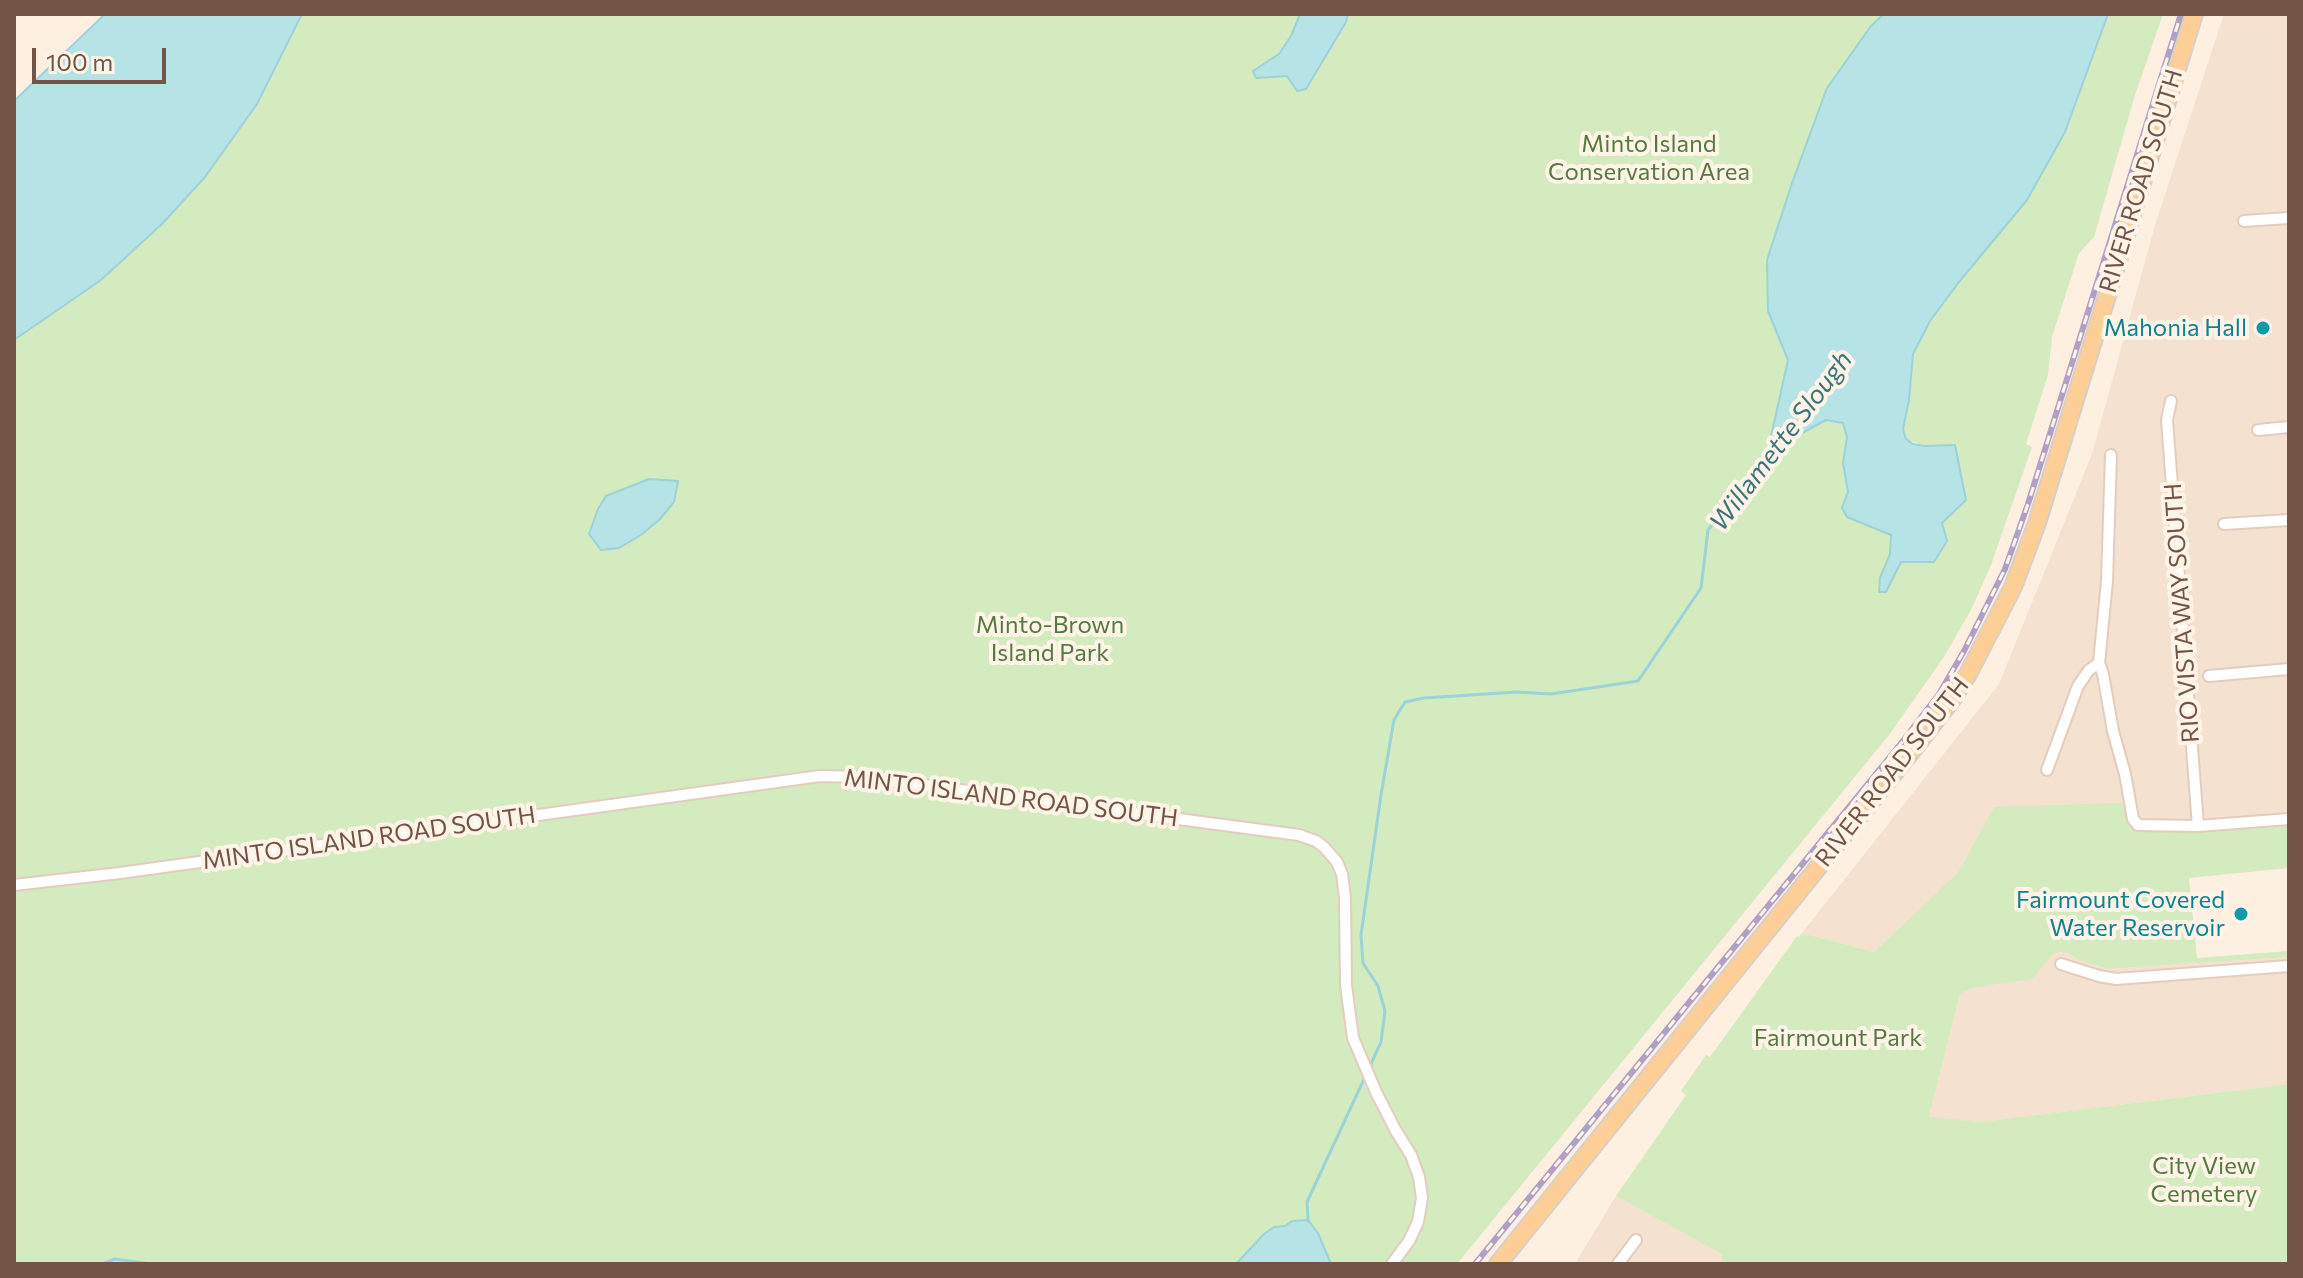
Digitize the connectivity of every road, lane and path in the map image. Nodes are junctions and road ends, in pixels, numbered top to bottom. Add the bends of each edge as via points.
1 (2194, 14) edge
2 (2289, 218) edge
3 (2244, 221) dead end
4 (2171, 401) dead end
5 (2289, 427) edge
6 (2258, 430) dead end
7 (2111, 455) dead end
8 (2289, 520) edge
9 (2224, 524) dead end
10 (2099, 663) junction
11 (2289, 669) edge
12 (2209, 676) dead end
13 (2047, 770) dead end
14 (2289, 819) edge
15 (2198, 826) junction
16 (14, 885) edge
17 (2061, 964) dead end
18 (2289, 966) edge
19 (1636, 1240) dead end
20 (1392, 1264) edge
21 (1498, 1264) edge
22 (1618, 1264) edge

1 - 21 main road, RIVER ROAD SOUTH via 2037,523 2013,587 1968,674
2 - 3 street
4 - 15 street, RIO VISTA WAY SOUTH via 2167,420
5 - 6 street
7 - 10 street
8 - 9 street
10 - 13 street via 2078,686
10 - 15 street via 2135,824
11 - 12 street
14 - 15 street
16 - 20 street, MINTO ISLAND ROAD SOUTH via 848,775 1299,835 1316,841 1337,862 1345,886 1353,1038 1411,1155 1422,1190 1418,1222
17 - 18 street via 2116,979
19 - 22 street

